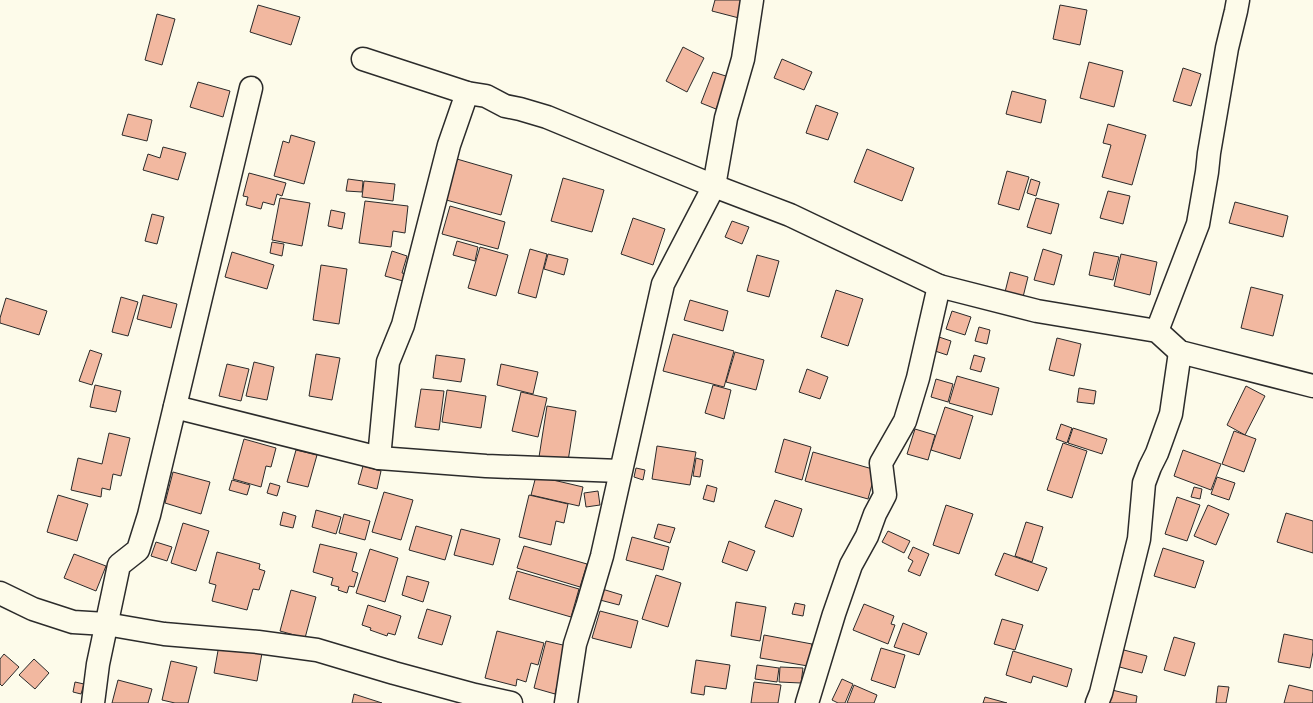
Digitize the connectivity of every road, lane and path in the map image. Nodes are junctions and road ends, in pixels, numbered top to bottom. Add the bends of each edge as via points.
1 (752, 0) edge
2 (1238, 0) edge
3 (363, 59) dead end
4 (251, 88) dead end
5 (467, 93) junction
6 (714, 186) junction
7 (939, 286) junction
8 (1157, 330) junction
9 (1180, 352) junction
10 (1313, 386) edge
11 (175, 407) junction
12 (379, 458) junction
13 (620, 471) junction
14 (0, 593) edge
15 (106, 624) junction
16 (93, 703) edge
17 (511, 703) edge
18 (566, 703) edge
19 (807, 703) edge
20 (1097, 703) edge

1 - 6 street via 743,59 726,118
2 - 8 street via 1198,224
3 - 5 street
4 - 11 street
5 - 6 street via 486,96 506,106 547,117
5 - 12 street via 449,145 403,325 388,362
6 - 7 street via 790,215
6 - 13 street via 663,284
7 - 8 street via 1037,311
7 - 19 street via 905,421 880,463 885,495 851,565
8 - 9 street
9 - 10 street
9 - 20 street via 1171,414 1144,483 1139,539
11 - 12 street
11 - 15 street via 138,550 119,565
12 - 13 street
13 - 18 street via 602,556 575,644
14 - 15 street via 33,609 73,622
15 - 16 street
15 - 17 street via 164,634 317,650

